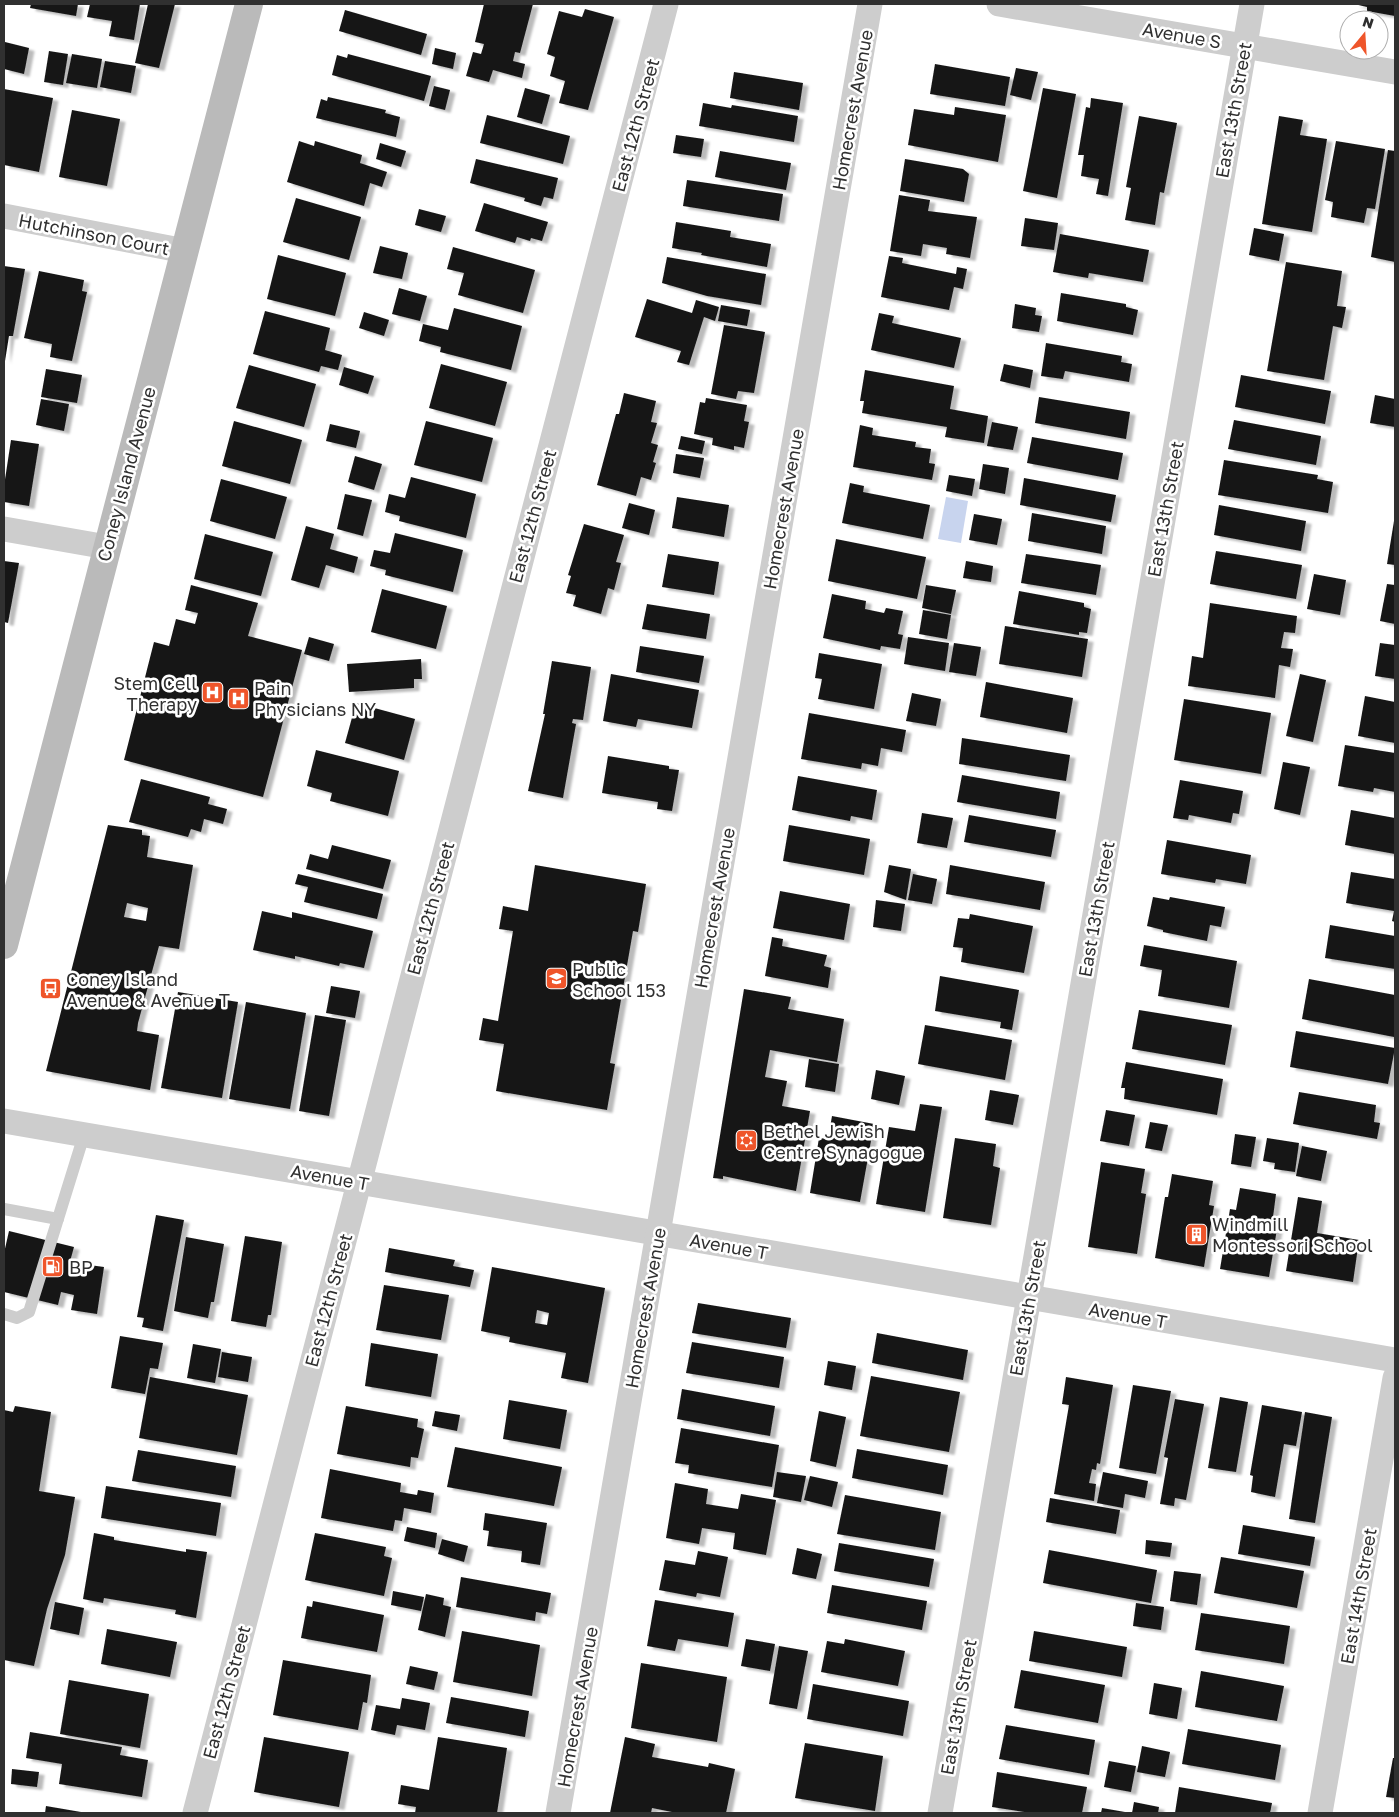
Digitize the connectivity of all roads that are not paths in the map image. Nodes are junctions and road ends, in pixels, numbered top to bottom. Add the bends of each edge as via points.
1 (249, 4) edge
2 (666, 4) edge
3 (870, 4) edge
4 (999, 4) edge
5 (1252, 4) edge
6 (1244, 46) junction
7 (1395, 72) edge
8 (4, 216) edge
9 (184, 251) junction
10 (4, 529) edge
11 (107, 547) junction
12 (4, 945) edge
13 (4, 1121) edge
14 (84, 1135) junction
15 (358, 1182) junction
16 (4, 1209) edge
17 (58, 1219) junction
18 (658, 1234) junction
19 (1029, 1298) junction
20 (4, 1314) edge
21 (1395, 1360) edge
22 (1395, 1378) edge
23 (195, 1813) edge
24 (558, 1813) edge
25 (940, 1813) edge
26 (1320, 1813) edge

1 - 9 main road, Coney Island Avenue
2 - 15 street, East 12th Street
3 - 18 street, Homecrest Avenue
4 - 6 street, Avenue S
5 - 6 street, East 13th Street
6 - 7 street, Avenue S
6 - 19 street, East 13th Street
8 - 9 street, Hutchinson Court
9 - 11 main road, Coney Island Avenue
10 - 11 street
11 - 12 main road, Coney Island Avenue
13 - 14 street, Avenue T
14 - 15 street, Avenue T
14 - 17 lane
15 - 18 street, Avenue T
15 - 23 street, East 12th Street
16 - 17 lane
17 - 20 lane via 29,1312 18,1318
18 - 19 street, Avenue T
18 - 24 street, Homecrest Avenue
19 - 21 street, Avenue T
19 - 25 street, East 13th Street
22 - 26 street, East 14th Street

